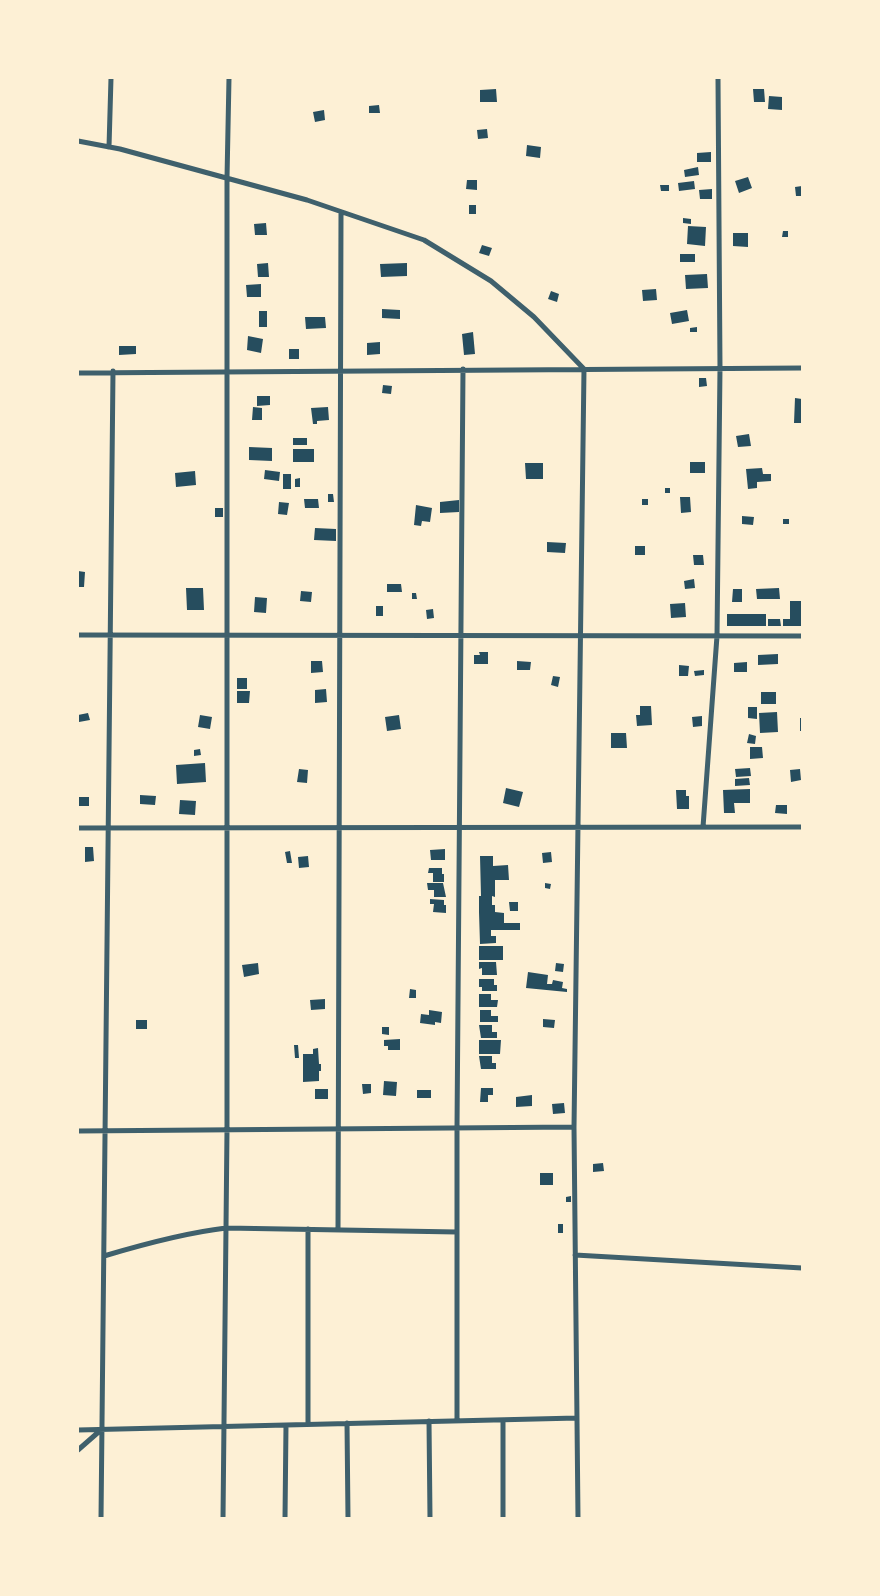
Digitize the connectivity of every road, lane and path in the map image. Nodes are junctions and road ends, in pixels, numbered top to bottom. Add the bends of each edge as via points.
1 (111, 78) edge
2 (229, 78) edge
3 (718, 78) edge
4 (78, 141) edge
5 (109, 147) junction
6 (227, 178) junction
7 (341, 212) junction
8 (720, 368) junction
9 (802, 368) edge
10 (463, 369) junction
11 (584, 369) junction
12 (341, 370) junction
13 (113, 371) junction
14 (227, 371) junction
15 (78, 373) edge
16 (78, 635) edge
17 (110, 635) junction
18 (227, 635) junction
19 (340, 635) junction
20 (461, 635) junction
21 (581, 635) junction
22 (717, 636) junction
23 (802, 636) edge
24 (703, 827) junction
25 (802, 827) edge
26 (78, 828) edge
27 (108, 828) junction
28 (227, 828) junction
29 (340, 828) junction
30 (459, 828) junction
31 (578, 828) junction
32 (574, 1127) junction
33 (457, 1128) junction
34 (340, 1129) junction
35 (227, 1130) junction
36 (78, 1131) edge
37 (105, 1131) junction
38 (226, 1228) junction
39 (308, 1229) junction
40 (338, 1230) junction
41 (457, 1232) junction
42 (575, 1255) junction
43 (104, 1256) junction
44 (802, 1268) edge
45 (577, 1418) junction
46 (503, 1420) junction
47 (457, 1421) junction
48 (429, 1422) junction
49 (308, 1424) junction
50 (347, 1424) junction
51 (286, 1425) junction
52 (224, 1426) junction
53 (78, 1430) edge
54 (102, 1430) junction
55 (78, 1450) edge
56 (101, 1518) edge
57 (223, 1518) edge
58 (285, 1518) edge
59 (348, 1518) edge
60 (430, 1518) edge
61 (503, 1518) edge
62 (578, 1518) edge

1 - 5 street
2 - 6 street
3 - 8 street
4 - 5 street
5 - 6 street
6 - 7 street
6 - 14 street
7 - 11 street via 424,240 491,281 534,317
7 - 12 street
8 - 9 street
8 - 11 street
8 - 22 street
10 - 11 street
10 - 12 street
10 - 20 street
11 - 21 street
12 - 14 street
12 - 19 street
13 - 14 street
13 - 15 street
13 - 17 street
14 - 18 street
16 - 17 street
17 - 18 street
17 - 27 street
18 - 19 street
18 - 28 street
19 - 20 street
19 - 29 street
20 - 21 street
20 - 30 street
21 - 22 street
21 - 31 street
22 - 23 street
22 - 24 street
24 - 25 street
24 - 31 street
26 - 27 street
27 - 28 street
27 - 37 street
28 - 29 street
28 - 35 street
29 - 30 street
29 - 34 street
30 - 31 street
30 - 33 street
31 - 32 street
32 - 33 street
32 - 42 street
33 - 34 street
33 - 41 street
34 - 35 street
34 - 40 street
35 - 37 street
35 - 38 street
36 - 37 street
37 - 43 street
38 - 39 street
38 - 43 street via 147,1243
38 - 52 street
39 - 40 street
39 - 49 street
40 - 41 street
41 - 47 street
42 - 44 street
42 - 45 street
43 - 54 street
45 - 46 street
45 - 62 street
46 - 47 street
46 - 61 street
47 - 48 street
48 - 50 street
48 - 60 street
49 - 50 street
49 - 51 street
50 - 59 street
51 - 52 street
51 - 58 street
52 - 54 street
52 - 57 street
53 - 54 street
54 - 55 street
54 - 56 street

